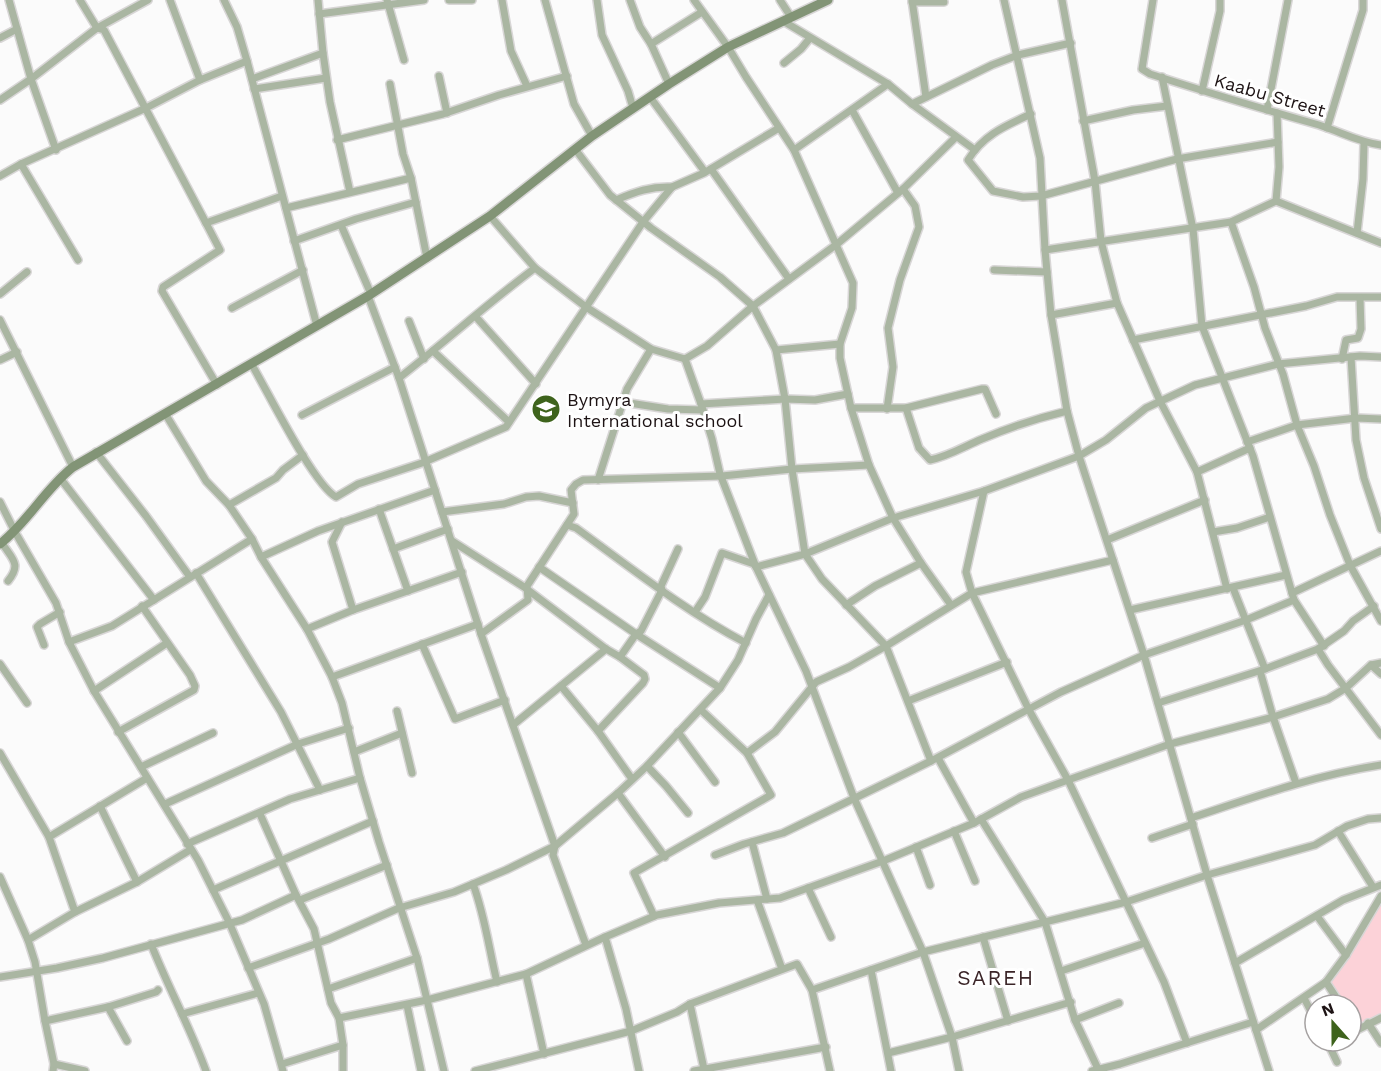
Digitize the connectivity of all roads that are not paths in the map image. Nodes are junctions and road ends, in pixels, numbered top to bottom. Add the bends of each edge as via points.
1 (9, 0) edge
2 (80, 0) edge
3 (148, 0) edge
4 (170, 0) edge
5 (224, 0) edge
6 (318, 0) edge
7 (424, 0) edge
8 (449, 0) edge
9 (472, 0) edge
10 (502, 0) edge
11 (545, 0) edge
12 (597, 0) edge
13 (630, 0) edge
14 (694, 0) edge
15 (780, 0) edge
16 (828, 0) edge
17 (1004, 0) edge
18 (1062, 0) edge
19 (1154, 0) edge
20 (1220, 0) edge
21 (1288, 0) edge
22 (1363, 0) edge
23 (912, 1) edge
24 (388, 2) edge
25 (944, 2) dead end
26 (702, 12) junction
27 (319, 14) junction
28 (787, 19) junction
29 (97, 28) junction
30 (17, 29) junction
31 (0, 38) edge
32 (810, 38) junction
33 (1071, 43) junction
34 (651, 44) junction
35 (728, 47) junction
36 (323, 53) junction
37 (1018, 55) junction
38 (404, 60) dead end
39 (247, 61) junction
40 (784, 63) dead end
41 (439, 76) dead end
42 (567, 76) junction
43 (1161, 77) junction
44 (327, 78) junction
45 (31, 79) junction
46 (252, 79) junction
47 (200, 80) junction
48 (390, 84) dead end
49 (669, 84) junction
50 (888, 84) junction
51 (527, 86) junction
52 (255, 89) junction
53 (1202, 91) junction
54 (650, 97) junction
55 (926, 97) junction
56 (0, 100) edge
57 (912, 104) junction
58 (1167, 106) junction
59 (146, 108) junction
60 (633, 108) junction
61 (852, 110) junction
62 (1267, 110) junction
63 (447, 113) junction
64 (1277, 113) junction
65 (1031, 114) junction
66 (1083, 121) junction
67 (397, 126) junction
68 (779, 128) junction
69 (1327, 128) junction
70 (592, 136) junction
71 (956, 136) junction
72 (337, 140) junction
73 (1278, 141) junction
74 (1364, 143) junction
75 (1381, 145) edge
76 (575, 149) junction
77 (56, 150) junction
78 (794, 150) junction
79 (975, 150) junction
80 (1177, 159) junction
81 (21, 165) junction
82 (708, 170) junction
83 (0, 176) edge
84 (411, 178) junction
85 (1095, 181) junction
86 (672, 187) junction
87 (900, 191) junction
88 (350, 192) junction
89 (282, 196) junction
90 (1041, 196) junction
91 (616, 200) junction
92 (1275, 201) junction
93 (416, 202) junction
94 (286, 208) junction
95 (490, 216) junction
96 (643, 222) junction
97 (1231, 222) junction
98 (206, 223) junction
99 (341, 225) junction
100 (1193, 229) junction
101 (1357, 233) junction
102 (1101, 241) junction
103 (294, 242) junction
104 (1381, 243) edge
105 (837, 244) junction
106 (1045, 250) junction
107 (427, 258) junction
108 (78, 260) dead end
109 (535, 268) junction
110 (303, 270) junction
111 (994, 270) dead end
112 (27, 272) dead end
113 (1047, 272) junction
114 (789, 279) junction
115 (0, 294) edge
116 (370, 295) junction
117 (1381, 297) edge
118 (1360, 298) junction
119 (1118, 303) junction
120 (753, 306) junction
121 (586, 307) junction
122 (232, 308) dead end
123 (1262, 314) junction
124 (1051, 315) junction
125 (476, 317) junction
126 (0, 320) edge
127 (409, 321) dead end
128 (317, 326) junction
129 (1202, 326) junction
130 (1133, 340) junction
131 (840, 344) junction
132 (651, 349) junction
133 (776, 350) junction
134 (433, 351) junction
135 (16, 352) junction
136 (1351, 357) junction
137 (1381, 357) edge
138 (424, 359) junction
139 (685, 359) junction
140 (1342, 359) junction
141 (0, 360) edge
142 (252, 364) junction
143 (1278, 364) junction
144 (395, 367) junction
145 (399, 378) junction
146 (1222, 378) junction
147 (536, 384) junction
148 (217, 385) junction
149 (848, 394) junction
150 (785, 399) junction
151 (1160, 401) junction
152 (623, 402) junction
153 (702, 407) junction
154 (851, 408) junction
155 (906, 408) junction
156 (887, 409) junction
157 (1067, 411) junction
158 (996, 414) dead end
159 (165, 415) junction
160 (302, 415) dead end
161 (1356, 418) junction
162 (1381, 419) edge
163 (509, 422) junction
164 (1297, 425) junction
165 (1249, 445) junction
166 (96, 452) junction
167 (303, 454) junction
168 (1079, 456) junction
169 (425, 461) junction
170 (869, 465) junction
171 (74, 467) junction
172 (792, 469) junction
173 (1197, 472) junction
174 (722, 476) junction
175 (60, 478) junction
176 (598, 480) junction
177 (435, 490) junction
178 (984, 491) junction
179 (1205, 500) junction
180 (0, 502) edge
181 (573, 503) junction
182 (229, 505) junction
183 (379, 508) junction
184 (442, 512) junction
185 (1270, 517) junction
186 (893, 518) junction
187 (342, 522) junction
188 (567, 525) junction
189 (448, 529) junction
190 (1381, 529) edge
191 (15, 532) junction
192 (1213, 532) junction
193 (252, 539) junction
194 (1107, 540) junction
195 (452, 541) junction
196 (1, 543) edge
197 (393, 549) junction
198 (678, 549) dead end
199 (1381, 551) edge
200 (805, 554) junction
201 (261, 557) junction
202 (1113, 560) junction
203 (921, 563) junction
204 (1350, 565) junction
205 (539, 567) junction
206 (756, 567) junction
207 (462, 572) junction
208 (193, 575) junction
209 (1286, 575) junction
210 (8, 581) dead end
211 (1230, 589) junction
212 (662, 590) junction
213 (408, 591) junction
214 (527, 591) junction
215 (972, 593) junction
216 (769, 595) junction
217 (1293, 596) junction
218 (154, 600) junction
219 (951, 604) junction
220 (846, 605) junction
221 (142, 606) junction
222 (1374, 606) junction
223 (353, 610) junction
224 (1130, 610) junction
225 (60, 612) junction
226 (695, 612) junction
227 (1246, 620) junction
228 (1381, 621) edge
229 (478, 624) junction
230 (307, 629) junction
231 (481, 634) junction
232 (636, 634) junction
233 (69, 642) junction
234 (167, 643) junction
235 (746, 643) junction
236 (422, 644) junction
237 (44, 645) dead end
238 (886, 645) junction
239 (1321, 647) junction
240 (606, 650) junction
241 (1144, 655) junction
242 (620, 657) junction
243 (1007, 662) junction
244 (1381, 663) edge
245 (0, 664) edge
246 (1371, 665) junction
247 (1263, 670) junction
248 (1381, 674) edge
249 (332, 677) junction
250 (561, 686) junction
251 (812, 687) junction
252 (720, 688) junction
253 (1346, 688) junction
254 (94, 691) junction
255 (505, 700) junction
256 (908, 701) junction
257 (27, 703) dead end
258 (1158, 703) junction
259 (701, 710) junction
260 (1029, 710) junction
261 (397, 711) dead end
262 (1273, 717) junction
263 (513, 725) junction
264 (349, 728) junction
265 (598, 731) junction
266 (118, 732) junction
267 (678, 732) junction
268 (213, 733) dead end
269 (402, 733) junction
270 (1381, 735) edge
271 (298, 744) junction
272 (1170, 744) junction
273 (354, 752) junction
274 (0, 753) edge
275 (747, 753) junction
276 (935, 760) junction
277 (1381, 765) edge
278 (647, 766) junction
279 (141, 767) junction
280 (412, 773) dead end
281 (147, 778) junction
282 (360, 778) junction
283 (632, 779) junction
284 (1068, 780) junction
285 (715, 782) dead end
286 (1296, 783) junction
287 (320, 790) junction
288 (618, 793) junction
289 (854, 798) junction
290 (165, 804) junction
291 (100, 806) junction
292 (688, 813) dead end
293 (260, 814) junction
294 (1381, 818) edge
295 (373, 820) junction
296 (978, 821) junction
297 (1192, 821) junction
298 (954, 831) junction
299 (1338, 831) junction
300 (49, 837) junction
301 (1152, 838) dead end
302 (752, 842) junction
303 (555, 846) junction
304 (189, 847) junction
305 (916, 847) junction
306 (715, 855) dead end
307 (665, 856) junction
308 (282, 860) junction
309 (884, 861) junction
310 (387, 865) junction
311 (1207, 875) junction
312 (0, 877) edge
313 (975, 881) dead end
314 (137, 882) junction
315 (473, 884) junction
316 (930, 885) dead end
317 (1377, 886) edge
318 (808, 888) junction
319 (213, 890) junction
320 (4, 895) edge
321 (1381, 896) edge
322 (298, 898) junction
323 (768, 899) junction
324 (758, 900) junction
325 (1126, 902) junction
326 (399, 908) junction
327 (75, 912) junction
328 (654, 916) junction
329 (1317, 916) junction
330 (229, 922) junction
331 (1045, 922) junction
332 (604, 937) junction
333 (831, 937) dead end
334 (983, 937) junction
335 (28, 940) junction
336 (1145, 943) junction
337 (151, 944) junction
338 (317, 944) junction
339 (586, 945) junction
340 (923, 952) junction
341 (1346, 955) junction
342 (417, 958) junction
343 (1235, 963) junction
344 (248, 968) junction
345 (782, 969) junction
346 (37, 970) junction
347 (871, 970) junction
348 (1061, 971) junction
349 (526, 974) junction
350 (0, 977) edge
351 (497, 982) junction
352 (1326, 982) junction
353 (328, 989) junction
354 (158, 990) dead end
355 (812, 990) junction
356 (258, 993) junction
357 (1312, 993) edge
358 (1333, 993) edge
359 (427, 1000) junction
360 (1303, 1000) edge
361 (1071, 1002) junction
362 (1119, 1003) dead end
363 (690, 1004) junction
364 (406, 1005) junction
365 (108, 1007) junction
366 (182, 1014) junction
367 (339, 1018) junction
368 (1381, 1018) edge
369 (1075, 1020) junction
370 (45, 1021) junction
371 (1008, 1021) junction
372 (1368, 1023) junction
373 (1254, 1026) junction
374 (1363, 1026) edge
375 (631, 1031) junction
376 (952, 1037) junction
377 (127, 1041) dead end
378 (1187, 1043) junction
379 (1381, 1043) edge
380 (343, 1045) junction
381 (826, 1047) junction
382 (888, 1053) junction
383 (1333, 1053) edge
384 (544, 1054) junction
385 (1337, 1062) dead end
386 (54, 1067) edge
387 (283, 1067) edge
388 (704, 1069) junction
389 (488, 1070) edge
390 (1097, 1070) edge
391 (85, 1071) edge
392 (206, 1071) edge
393 (343, 1071) edge
394 (422, 1071) edge
395 (444, 1071) edge
396 (475, 1071) edge
397 (639, 1071) edge
398 (694, 1071) edge
399 (830, 1071) edge
400 (891, 1071) edge
401 (959, 1071) edge
402 (1269, 1071) edge

1 - 30 street
2 - 29 street
3 - 29 street
4 - 47 street
5 - 39 street
6 - 27 street
7 - 24 street
8 - 9 street
10 - 51 street via 512,51
11 - 42 street
12 - 60 street via 602,35
13 - 34 street
14 - 26 street
15 - 28 street
16 - 28 street
17 - 37 street
18 - 33 street
19 - 43 street, Kaabu Street via 1142,69
20 - 53 street
21 - 62 street
22 - 69 street
23 - 25 street
23 - 55 street
24 - 27 street
24 - 38 street
26 - 34 street
26 - 35 street
27 - 36 street
28 - 32 street
28 - 35 street
29 - 45 street
29 - 59 street via 104,30
30 - 31 street
30 - 45 street
32 - 40 street
32 - 50 street
33 - 37 street
33 - 66 street
34 - 49 street
35 - 49 street
35 - 68 street
36 - 44 street
36 - 46 street
37 - 55 street
37 - 65 street
39 - 46 street
39 - 47 street
41 - 63 street
42 - 51 street
42 - 70 street via 574,104
43 - 53 street, Kaabu Street
43 - 58 street
44 - 52 street
44 - 72 street
45 - 56 street
45 - 77 street
46 - 52 street
47 - 59 street
48 - 67 street
49 - 54 street
50 - 57 street
50 - 61 street
51 - 63 street
52 - 89 street
53 - 62 street, Kaabu Street
54 - 60 street
54 - 82 street
55 - 57 street
57 - 71 street
58 - 66 street
58 - 80 street
59 - 77 street
59 - 98 street
60 - 70 street
61 - 78 street
61 - 87 street
62 - 64 street, Kaabu Street
63 - 67 street
64 - 69 street, Kaabu Street
64 - 73 street
65 - 79 street via 1000,128
65 - 90 street via 1040,158
66 - 85 street
67 - 72 street
67 - 84 street
68 - 78 street
68 - 82 street
69 - 74 street, Kaabu Street
70 - 76 street
71 - 79 street
71 - 87 street
72 - 88 street
73 - 80 street
73 - 92 street
74 - 75 street, Kaabu Street
74 - 101 street
76 - 91 street
76 - 95 street
77 - 81 street
78 - 105 street
79 - 90 street via 968,160 993,191
80 - 85 street
80 - 100 street
81 - 83 street
81 - 108 street
82 - 86 street
82 - 114 street
84 - 88 street
84 - 93 street
85 - 90 street
85 - 102 street
86 - 91 street via 657,186
86 - 96 street
87 - 105 street
87 - 156 street via 915,206 919,227 888,328 892,367
88 - 94 street
89 - 94 street
89 - 98 street
90 - 106 street
91 - 96 street
92 - 97 street
92 - 101 street
93 - 99 street
93 - 107 street
94 - 103 street
95 - 107 street
95 - 109 street
96 - 120 street via 720,277
96 - 121 street
97 - 100 street
97 - 123 street
98 - 148 street via 220,250 162,291
99 - 103 street
99 - 116 street
100 - 102 street
100 - 129 street
101 - 104 street
102 - 106 street
102 - 119 street
103 - 110 street
105 - 114 street
105 - 131 street via 854,283 852,308
106 - 113 street
107 - 116 street
109 - 121 street
109 - 125 street via 495,297
110 - 122 street
110 - 128 street
111 - 113 street
112 - 115 street
113 - 124 street
114 - 120 street
116 - 128 street
116 - 144 street
117 - 118 street
118 - 123 street via 1337,297
118 - 140 street via 1361,329 1358,338 1346,340
119 - 124 street
119 - 130 street
120 - 133 street
120 - 139 street via 707,346
121 - 132 street
121 - 147 street
123 - 129 street
123 - 143 street
124 - 157 street
125 - 134 street
125 - 147 street
126 - 135 street
127 - 138 street
128 - 142 street
129 - 130 street
129 - 146 street
130 - 151 street
131 - 133 street
131 - 149 street
132 - 139 street
132 - 152 street
133 - 150 street
134 - 138 street
134 - 163 street
135 - 141 street
135 - 171 street
136 - 137 street
136 - 140 street
136 - 161 street
138 - 145 street
139 - 153 street
140 - 143 street
142 - 148 street
142 - 167 street
143 - 146 street
143 - 164 street
144 - 145 street
144 - 160 street
145 - 169 street
146 - 151 street
146 - 165 street
147 - 163 street
148 - 159 street
149 - 150 street via 815,400
149 - 154 street
150 - 153 street
150 - 172 street
151 - 168 street
151 - 173 street
152 - 153 street via 668,409
152 - 176 street
153 - 174 street
154 - 156 street
154 - 170 street
155 - 156 street
155 - 157 street via 919,448 930,460
155 - 158 street via 985,389
157 - 168 street
159 - 166 street
159 - 182 street via 206,481
161 - 162 street
161 - 164 street
161 - 190 street via 1364,478
163 - 169 street via 506,427
164 - 165 street
164 - 204 street
165 - 173 street
165 - 185 street
166 - 171 street
166 - 208 street
167 - 169 street via 329,493 336,497 358,484
167 - 182 street via 276,478
168 - 178 street
168 - 194 street
169 - 177 street
170 - 172 street
170 - 186 street
171 - 175 street
172 - 174 street
172 - 200 street
173 - 179 street
174 - 176 street
174 - 206 street
175 - 191 street
175 - 218 street
176 - 181 street via 576,484 571,490
177 - 183 street
177 - 184 street
178 - 186 street
178 - 215 street via 966,572
179 - 192 street
179 - 194 street
180 - 191 street
181 - 184 street via 539,496
181 - 188 street via 574,514
182 - 193 street
183 - 187 street
183 - 197 street
184 - 189 street
185 - 192 street
185 - 209 street
186 - 200 street
186 - 203 street
187 - 201 street
187 - 223 street via 332,542
188 - 205 street
188 - 212 street
189 - 195 street
189 - 197 street
191 - 196 street
191 - 225 street
192 - 211 street
193 - 201 street
193 - 208 street
194 - 202 street
195 - 207 street
195 - 214 street
196 - 210 street via 16,565
197 - 213 street
198 - 212 street
199 - 204 street
200 - 206 street
200 - 220 street
201 - 230 street
202 - 215 street
202 - 224 street
203 - 219 street
203 - 220 street
204 - 217 street
204 - 222 street
205 - 214 street
205 - 232 street
206 - 216 street
206 - 226 street via 722,554
207 - 213 street
207 - 229 street
208 - 218 street
208 - 271 street
209 - 211 street
209 - 217 street
211 - 224 street
211 - 227 street
212 - 226 street
212 - 232 street
213 - 223 street
214 - 231 street via 528,600
214 - 240 street
215 - 219 street
215 - 243 street
216 - 235 street
216 - 251 street via 786,624
217 - 227 street
217 - 239 street
218 - 221 street
219 - 238 street
220 - 238 street
221 - 233 street via 112,626
221 - 234 street
222 - 228 street
222 - 239 street
223 - 230 street
224 - 241 street
225 - 233 street
225 - 237 street via 37,627
226 - 235 street
227 - 241 street
227 - 247 street
229 - 231 street
229 - 236 street
230 - 249 street
231 - 255 street
232 - 242 street
232 - 252 street
233 - 254 street
234 - 254 street
234 - 266 street via 190,675 194,690
235 - 252 street
236 - 249 street
236 - 255 street via 455,719
238 - 251 street
238 - 256 street
239 - 247 street
239 - 253 street
240 - 242 street
240 - 250 street
241 - 258 street
241 - 260 street
242 - 265 street via 645,679
243 - 256 street
243 - 260 street
244 - 246 street
245 - 257 street
246 - 248 street
246 - 253 street
247 - 258 street
247 - 262 street
249 - 264 street
250 - 263 street
250 - 265 street
251 - 275 street via 775,732
251 - 289 street
252 - 259 street
253 - 262 street via 1328,699
253 - 270 street
254 - 266 street
255 - 263 street
256 - 276 street
258 - 272 street
259 - 267 street
259 - 275 street
260 - 276 street
260 - 284 street
261 - 269 street
262 - 272 street
262 - 286 street
263 - 303 street
264 - 271 street
264 - 273 street
265 - 283 street
266 - 279 street
267 - 278 street
267 - 285 street
268 - 279 street
269 - 273 street
269 - 280 street
271 - 287 street
271 - 290 street
272 - 284 street
272 - 297 street
273 - 282 street
274 - 300 street
275 - 307 street via 771,795
276 - 289 street
276 - 296 street
277 - 286 street
278 - 283 street
278 - 292 street
279 - 281 street
281 - 290 street
281 - 291 street
282 - 287 street
282 - 295 street
283 - 288 street
284 - 296 street via 1021,797
284 - 325 street
286 - 297 street
287 - 293 street
288 - 303 street
288 - 307 street
289 - 302 street via 783,833
289 - 309 street
290 - 304 street
291 - 300 street
291 - 314 street
293 - 304 street
293 - 308 street
294 - 299 street
295 - 308 street
295 - 310 street
296 - 298 street
296 - 331 street
297 - 301 street
297 - 311 street
298 - 305 street
298 - 313 street
299 - 311 street via 1315,845
299 - 317 street
300 - 327 street
302 - 306 street
302 - 323 street
303 - 315 street
303 - 339 street via 554,855
304 - 314 street
304 - 319 street
305 - 309 street
305 - 316 street
307 - 328 street via 634,873
308 - 319 street
308 - 322 street
309 - 318 street
309 - 340 street
310 - 322 street
310 - 326 street
311 - 325 street
311 - 343 street
312 - 320 street
314 - 327 street
315 - 326 street
315 - 351 street
317 - 329 street
318 - 323 street
318 - 333 street
319 - 330 street
320 - 335 street
321 - 341 street
322 - 330 street
322 - 338 street
323 - 324 street
324 - 328 street
324 - 345 street
325 - 331 street
325 - 336 street
326 - 338 street
326 - 342 street
327 - 335 street
328 - 332 street
329 - 341 street
329 - 343 street
330 - 337 street
330 - 344 street
331 - 334 street
331 - 348 street
332 - 339 street
332 - 375 street
334 - 340 street
334 - 371 street
335 - 346 street
336 - 348 street
336 - 378 street
337 - 346 street
337 - 366 street
338 - 344 street
338 - 353 street
339 - 349 street
340 - 347 street
340 - 376 street
341 - 352 street
342 - 353 street
342 - 359 street
343 - 373 street
344 - 356 street
345 - 355 street via 797,964
345 - 363 street
346 - 350 street
346 - 370 street
347 - 355 street
347 - 382 street
348 - 361 street
349 - 351 street
349 - 384 street
351 - 359 street
352 - 357 street
352 - 358 street
353 - 367 street
354 - 365 street
355 - 381 street
356 - 366 street
356 - 387 street
359 - 364 street
359 - 395 street
360 - 373 street
361 - 369 street
361 - 371 street
362 - 369 street
363 - 375 street
363 - 388 street
364 - 367 street
364 - 394 street
365 - 370 street
365 - 377 street
366 - 392 street
367 - 380 street
368 - 372 street
369 - 390 street
370 - 386 street
371 - 376 street
372 - 374 street
372 - 379 street
373 - 378 street
373 - 402 street
375 - 384 street
375 - 397 street
376 - 382 street
376 - 401 street
378 - 390 street
380 - 387 street
380 - 393 street
381 - 388 street
381 - 399 street
382 - 400 street
383 - 385 street
384 - 389 street
386 - 391 street
388 - 398 street
389 - 396 street

